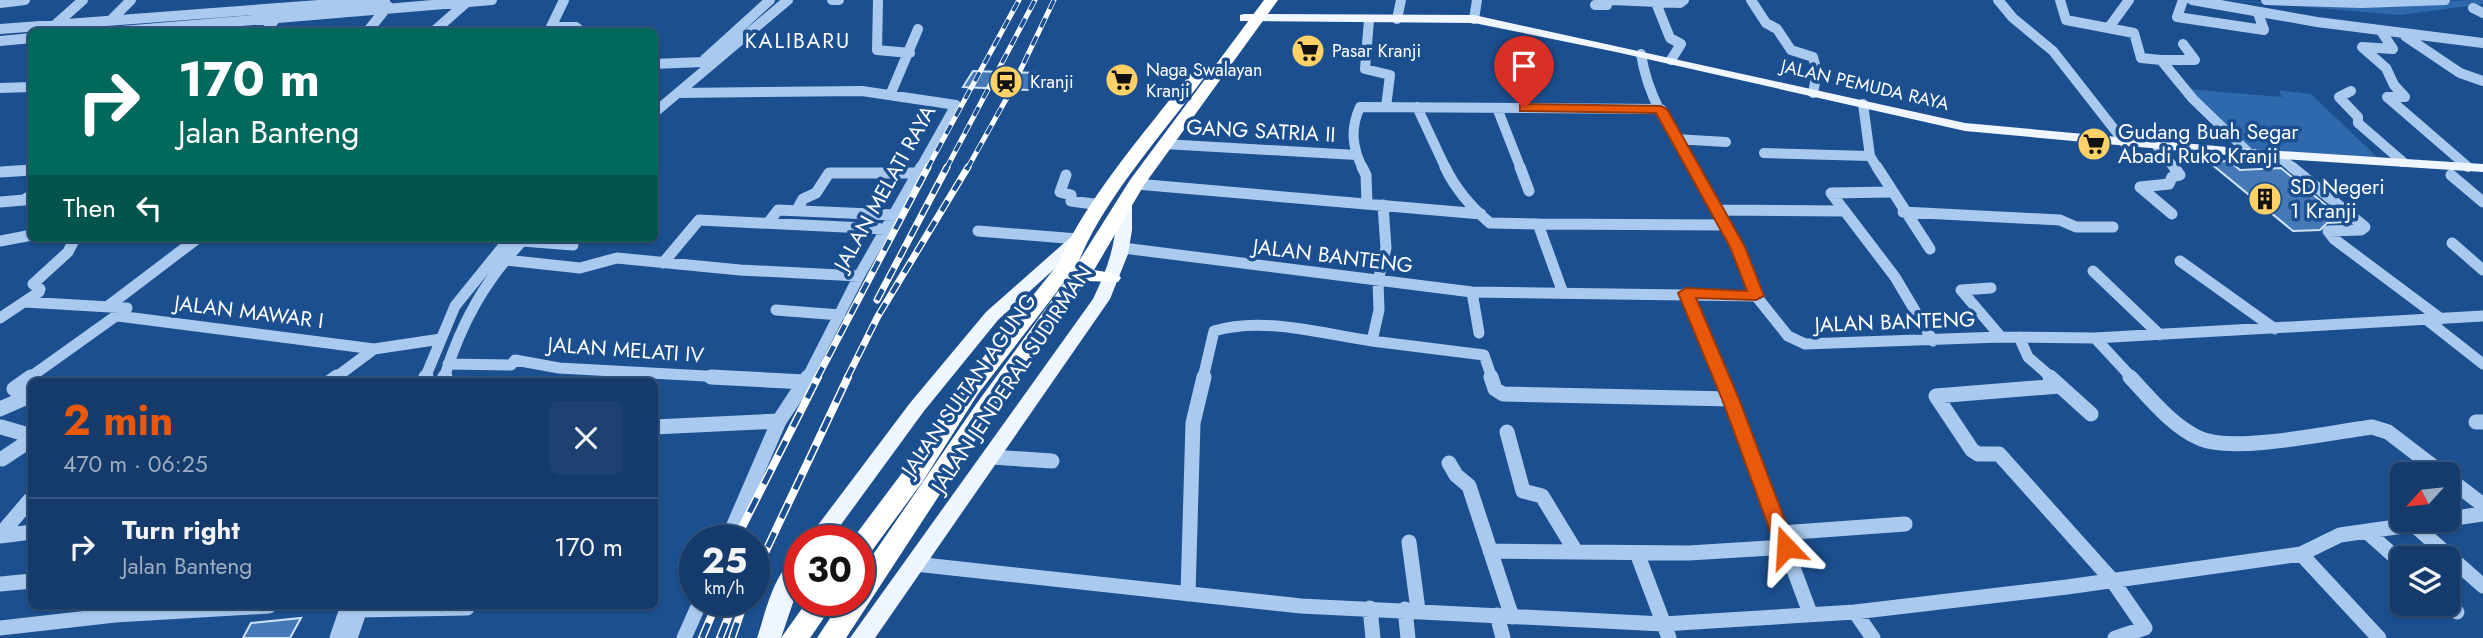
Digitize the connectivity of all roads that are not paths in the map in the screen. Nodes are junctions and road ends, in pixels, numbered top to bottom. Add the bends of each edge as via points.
1 (25, 0) edge
2 (83, 0) edge
3 (131, 0) edge
4 (212, 0) edge
5 (492, 0) edge
6 (564, 0) edge
7 (832, 0) edge
8 (839, 0) edge
9 (878, 0) edge
10 (1257, 0) edge
11 (1270, 0) edge
12 (1401, 0) edge
13 (1477, 0) edge
14 (1610, 0) edge
15 (1751, 0) edge
16 (1998, 0) edge
17 (2060, 0) edge
18 (2129, 0) edge
19 (2183, 0) edge
20 (2192, 0) edge
21 (2266, 0) edge
22 (2443, 0) edge
23 (467, 1) edge
24 (769, 1) edge
25 (2294, 1) edge
26 (2400, 1) edge
27 (785, 2) edge
28 (1682, 2) edge
29 (2358, 2) edge
30 (0, 3) edge
31 (389, 3) edge
32 (1656, 3) junction
33 (1595, 5) dead end
34 (2478, 7) edge
35 (201, 13) junction
36 (2258, 13) junction
37 (2483, 13) edge
38 (277, 17) junction
39 (1250, 18) junction
40 (2013, 18) joint
41 (757, 19) junction
42 (1397, 19) junction
43 (1474, 19) junction
44 (1369, 20) junction
45 (110, 21) junction
46 (55, 25) junction
47 (2110, 26) junction
48 (188, 28) edge
49 (268, 28) edge
50 (370, 28) edge
51 (437, 28) edge
52 (577, 28) edge
53 (0, 29) edge
54 (918, 29) dead end
55 (2381, 31) junction
56 (2402, 34) junction
57 (28, 38) edge
58 (0, 41) edge
59 (2483, 43) edge
60 (2183, 44) dead end
61 (910, 53) junction
62 (1641, 54) junction
63 (1671, 60) junction
64 (2161, 60) junction
65 (702, 62) junction
66 (658, 64) edge
67 (2483, 81) edge
68 (28, 87) edge
69 (0, 88) edge
70 (2350, 91) dead end
71 (678, 93) junction
72 (891, 93) junction
73 (1813, 93) junction
74 (658, 99) edge
75 (1863, 104) junction
76 (1386, 107) junction
77 (1417, 107) junction
78 (1497, 108) junction
79 (1661, 109) junction
80 (658, 110) edge
81 (1675, 139) junction
82 (1726, 142) dead end
83 (2125, 143) junction
84 (1164, 144) junction
85 (2157, 146) junction
86 (1764, 153) dead end
87 (2249, 153) junction
88 (1356, 155) junction
89 (2276, 155) junction
90 (1870, 156) junction
91 (2403, 162) junction
92 (2476, 168) edge
93 (28, 170) edge
94 (0, 172) edge
95 (918, 173) junction
96 (1066, 175) dead end
97 (2451, 175) dead end
98 (1136, 184) junction
99 (1529, 191) dead end
100 (1890, 192) junction
101 (28, 198) edge
102 (0, 202) edge
103 (2483, 202) edge
104 (1367, 204) junction
105 (1101, 205) junction
106 (1124, 205) junction
107 (1383, 205) junction
108 (797, 210) junction
109 (1717, 210) junction
110 (1844, 211) junction
111 (1903, 212) junction
112 (2172, 214) dead end
113 (894, 215) junction
114 (1481, 215) junction
115 (768, 223) junction
116 (1538, 225) junction
117 (1725, 225) junction
118 (2113, 227) dead end
119 (885, 229) junction
120 (978, 231) dead end
121 (28, 236) edge
122 (1078, 239) junction
123 (0, 241) edge
124 (73, 242) edge
125 (193, 242) edge
126 (516, 242) edge
127 (517, 242) edge
128 (546, 242) edge
129 (2452, 243) dead end
130 (573, 245) dead end
131 (1123, 248) junction
132 (1930, 249) dead end
133 (505, 260) junction
134 (2180, 261) dead end
135 (663, 263) junction
136 (1075, 269) junction
137 (2483, 270) edge
138 (2093, 271) dead end
139 (859, 276) junction
140 (1111, 278) junction
141 (1378, 281) junction
142 (1991, 288) dead end
143 (1472, 292) junction
144 (1563, 293) junction
145 (1686, 293) junction
146 (1756, 296) junction
147 (25, 302) junction
148 (107, 307) junction
149 (776, 310) dead end
150 (840, 315) junction
151 (1, 316) edge
152 (118, 316) junction
153 (2483, 316) edge
154 (2441, 318) junction
155 (2427, 320) junction
156 (2275, 328) junction
157 (1479, 334) dead end
158 (2160, 335) junction
159 (2001, 337) junction
160 (2019, 337) junction
161 (2095, 338) junction
162 (441, 339) junction
163 (1372, 341) junction
164 (1933, 341) junction
165 (374, 349) junction
166 (448, 364) junction
167 (2483, 364) edge
168 (31, 378) edge
169 (335, 378) edge
170 (426, 378) edge
171 (444, 378) edge
172 (28, 380) edge
173 (805, 382) junction
174 (2060, 386) junction
175 (28, 394) edge
176 (28, 397) edge
177 (977, 399) junction
178 (1731, 399) junction
179 (0, 409) edge
180 (2091, 414) dead end
181 (779, 421) junction
182 (1, 427) edge
183 (658, 427) edge
184 (1507, 432) dead end
185 (28, 437) edge
186 (28, 441) edge
187 (991, 457) junction
188 (2, 458) dead end
189 (1052, 461) dead end
190 (2427, 462) edge
191 (1449, 463) dead end
192 (2460, 487) edge
193 (28, 502) edge
194 (2483, 505) edge
195 (2483, 514) edge
196 (2460, 517) edge
197 (7, 519) edge
198 (1905, 524) dead end
199 (734, 525) edge
200 (829, 525) edge
201 (875, 527) edge
202 (2390, 528) edge
203 (28, 532) edge
204 (2367, 532) junction
205 (2423, 532) edge
206 (0, 536) edge
207 (1783, 540) junction
208 (1409, 542) dead end
209 (1490, 551) junction
210 (1576, 552) junction
211 (2390, 552) edge
212 (1637, 553) junction
213 (2301, 554) junction
214 (915, 564) junction
215 (875, 570) edge
216 (2112, 580) junction
217 (28, 581) edge
218 (0, 583) edge
219 (2483, 586) edge
220 (784, 594) edge
221 (1188, 594) junction
222 (1370, 608) junction
223 (218, 609) edge
224 (355, 609) edge
225 (356, 609) edge
226 (1411, 610) junction
227 (1855, 612) junction
228 (1810, 613) junction
229 (694, 616) edge
230 (803, 616) edge
231 (846, 616) edge
232 (1504, 616) junction
233 (0, 628) edge
234 (1666, 631) edge
235 (779, 635) edge
236 (865, 635) edge
237 (337, 638) edge
238 (350, 638) edge
239 (684, 638) edge
240 (831, 638) edge
241 (1373, 638) edge
242 (1408, 638) edge
243 (1503, 638) edge
244 (1873, 638) edge
245 (2115, 638) edge
246 (2379, 638) edge

1 - 30 street
2 - 46 street
3 - 45 street
4 - 35 street
5 - 23 street
6 - 52 street via 551,27
7 - 8 street
9 - 61 street via 877,50
10 - 39 highway, JALAN JENDERAL SUDIRMAN
11 - 39 highway, JALAN JENDERAL SUDIRMAN
12 - 42 street
13 - 43 street
14 - 32 street
14 - 33 street via 1607,5
15 - 73 street via 1791,50 1812,58 1818,74
16 - 40 street
17 - 47 street via 2066,20
18 - 47 street
19 - 36 street via 2177,17 2201,23 2264,30
20 - 36 street
21 - 25 street
22 - 26 street
23 - 31 street
23 - 51 street
24 - 27 street
24 - 41 street
25 - 29 street
26 - 29 street
27 - 41 street
28 - 32 street
31 - 35 street
31 - 38 street
31 - 50 street
32 - 63 street via 1670,38 1681,44
34 - 37 street
35 - 45 street
35 - 48 street
36 - 55 street
38 - 48 street
38 - 49 street
39 - 44 main road, JALAN PEMUDA RAYA
39 - 84 highway, JALAN JENDERAL SUDIRMAN
39 - 105 highway, JALAN JENDERAL SUDIRMAN
40 - 83 street via 2053,51
41 - 65 street
41 - 71 street
42 - 43 main road, JALAN PEMUDA RAYA
42 - 44 main road, JALAN PEMUDA RAYA
43 - 62 main road, JALAN PEMUDA RAYA
44 - 76 street via 1365,69 1390,75
45 - 46 street
46 - 53 street
47 - 64 street via 2134,33 2141,58
54 - 61 street
55 - 56 street
55 - 92 street via 2393,49 2362,47 2386,68 2405,97 2387,97
56 - 59 street
56 - 67 street via 2460,73
57 - 58 street
60 - 64 street via 2195,60
61 - 72 street
62 - 63 main road, JALAN PEMUDA RAYA
62 - 79 street via 1642,76
63 - 73 main road, JALAN PEMUDA RAYA
64 - 87 street via 2193,99
65 - 66 street
65 - 74 street
68 - 69 street
70 - 91 street via 2339,97 2358,117 2358,123
71 - 72 street, JALAN MELATI RAYA
71 - 80 street
72 - 95 street, JALAN MELATI RAYA via 956,105
73 - 75 main road, JALAN PEMUDA RAYA
75 - 83 main road, JALAN PEMUDA RAYA via 1965,127
75 - 90 street
76 - 77 street
76 - 88 street via 1359,108 1352,125
77 - 78 street
77 - 114 street via 1456,191 1472,198
78 - 79 street
78 - 99 street
79 - 81 street
81 - 82 street
81 - 109 street
83 - 85 main road, JALAN PEMUDA RAYA
84 - 88 street, GANG SATRIA II
84 - 98 highway, JALAN JENDERAL SUDIRMAN
85 - 87 main road, JALAN PEMUDA RAYA
85 - 112 street via 2180,175 2172,177 2169,184 2140,187
86 - 90 street
87 - 89 main road, JALAN PEMUDA RAYA
88 - 104 street via 1366,175
89 - 91 main road, JALAN PEMUDA RAYA
89 - 154 street via 2365,227 2328,231 2334,239
90 - 100 street
91 - 92 main road, JALAN PEMUDA RAYA
93 - 94 street
95 - 108 street via 829,173
95 - 113 street, JALAN MELATI RAYA
96 - 105 street via 1060,191 1071,195 1071,201
97 - 103 street
98 - 104 street
98 - 106 highway, JALAN JENDERAL SUDIRMAN
100 - 110 street via 1832,192
100 - 111 street
101 - 102 street
104 - 107 street
105 - 122 highway, JALAN JENDERAL SUDIRMAN
106 - 131 main road, JALAN JENDERAL SUDIRMAN
106 - 136 highway, JALAN SULTAN AGUNG
107 - 114 street
107 - 141 street via 1386,248
108 - 113 street
108 - 115 street via 774,211
109 - 110 street
109 - 117 street
110 - 164 street via 1895,277
111 - 118 street
111 - 132 street
113 - 119 street, JALAN MELATI RAYA
114 - 116 street via 1490,223
115 - 119 street
115 - 135 street via 696,221
116 - 117 street
116 - 144 street
117 - 146 street
119 - 139 street, JALAN MELATI RAYA
120 - 122 street
121 - 123 street
122 - 136 highway, JALAN JENDERAL SUDIRMAN
122 - 200 main road, JALAN JENDERAL SUDIRMAN via 992,316
124 - 147 street via 33,284 39,292
125 - 148 street
126 - 162 street via 455,306
127 - 133 street
128 - 130 street
129 - 137 street
131 - 140 main road, JALAN JENDERAL SUDIRMAN
131 - 141 street, JALAN BANTENG
133 - 135 street via 576,268 617,258
133 - 166 street via 473,299
134 - 156 street
135 - 139 street
136 - 140 highway
136 - 177 highway, JALAN SULTAN AGUNG
138 - 158 street
139 - 150 street, JALAN MELATI RAYA
140 - 187 main road, JALAN JENDERAL SUDIRMAN
141 - 143 street, JALAN BANTENG
141 - 163 street via 1379,310
142 - 159 street via 1961,290
143 - 144 street, JALAN BANTENG
143 - 157 street
144 - 145 street, JALAN BANTENG
145 - 146 street, JALAN BANTENG
145 - 178 street
146 - 164 street, JALAN BANTENG via 1788,336 1805,344
147 - 148 street
147 - 151 street
148 - 152 street via 127,308
149 - 150 street
150 - 173 street, JALAN MELATI RAYA
152 - 165 street, JALAN MAWAR I
152 - 168 street
153 - 154 street, JALAN BANTENG
154 - 155 street, JALAN BANTENG
155 - 156 street, JALAN BANTENG
155 - 167 street
156 - 158 street, JALAN BANTENG
158 - 161 street, JALAN BANTENG
159 - 160 street, JALAN BANTENG
159 - 164 street, JALAN BANTENG
160 - 161 street, JALAN BANTENG
160 - 174 street via 2028,357
161 - 190 street via 2163,409 2199,439 2241,442 2372,427 2388,432
162 - 165 street
162 - 170 street
163 - 178 street via 1485,356 1495,389 1503,394
163 - 221 street via 1248,327 1213,331 1193,423
165 - 169 street
166 - 171 street
166 - 173 street, JALAN MELATI IV via 511,365 514,360 559,368
172 - 175 street via 15,389
173 - 181 street, JALAN MELATI RAYA
174 - 180 street
174 - 216 street via 1936,396 1972,450 1999,454
176 - 179 street
177 - 201 highway, JALAN SULTAN AGUNG
177 - 215 highway, JALAN SULTAN AGUNG
178 - 207 street
181 - 183 street
181 - 199 street, JALAN MELATI RAYA
182 - 185 street
184 - 210 street via 1523,491 1542,496
186 - 188 street
187 - 189 street
187 - 214 main road, JALAN JENDERAL SUDIRMAN
191 - 209 street via 1469,486
192 - 194 street
193 - 197 street
195 - 196 street
197 - 206 street
198 - 207 street
202 - 204 street
203 - 206 street
204 - 211 street
204 - 213 street via 2340,535
205 - 219 street
207 - 212 street
207 - 228 street
208 - 226 street
209 - 210 street
209 - 232 street
210 - 212 street
212 - 234 street
213 - 216 street
213 - 246 street
214 - 221 street
214 - 236 main road, JALAN JENDERAL SUDIRMAN
216 - 227 street
216 - 245 street via 2145,628
217 - 218 street
220 - 235 main road
221 - 222 street
222 - 226 street
222 - 241 street
223 - 233 street
224 - 237 street
225 - 238 street
226 - 232 street
226 - 242 street
227 - 228 street
227 - 244 street
228 - 234 street
229 - 239 street
230 - 235 highway
231 - 240 highway, JALAN SULTAN AGUNG
232 - 234 street
232 - 243 street

